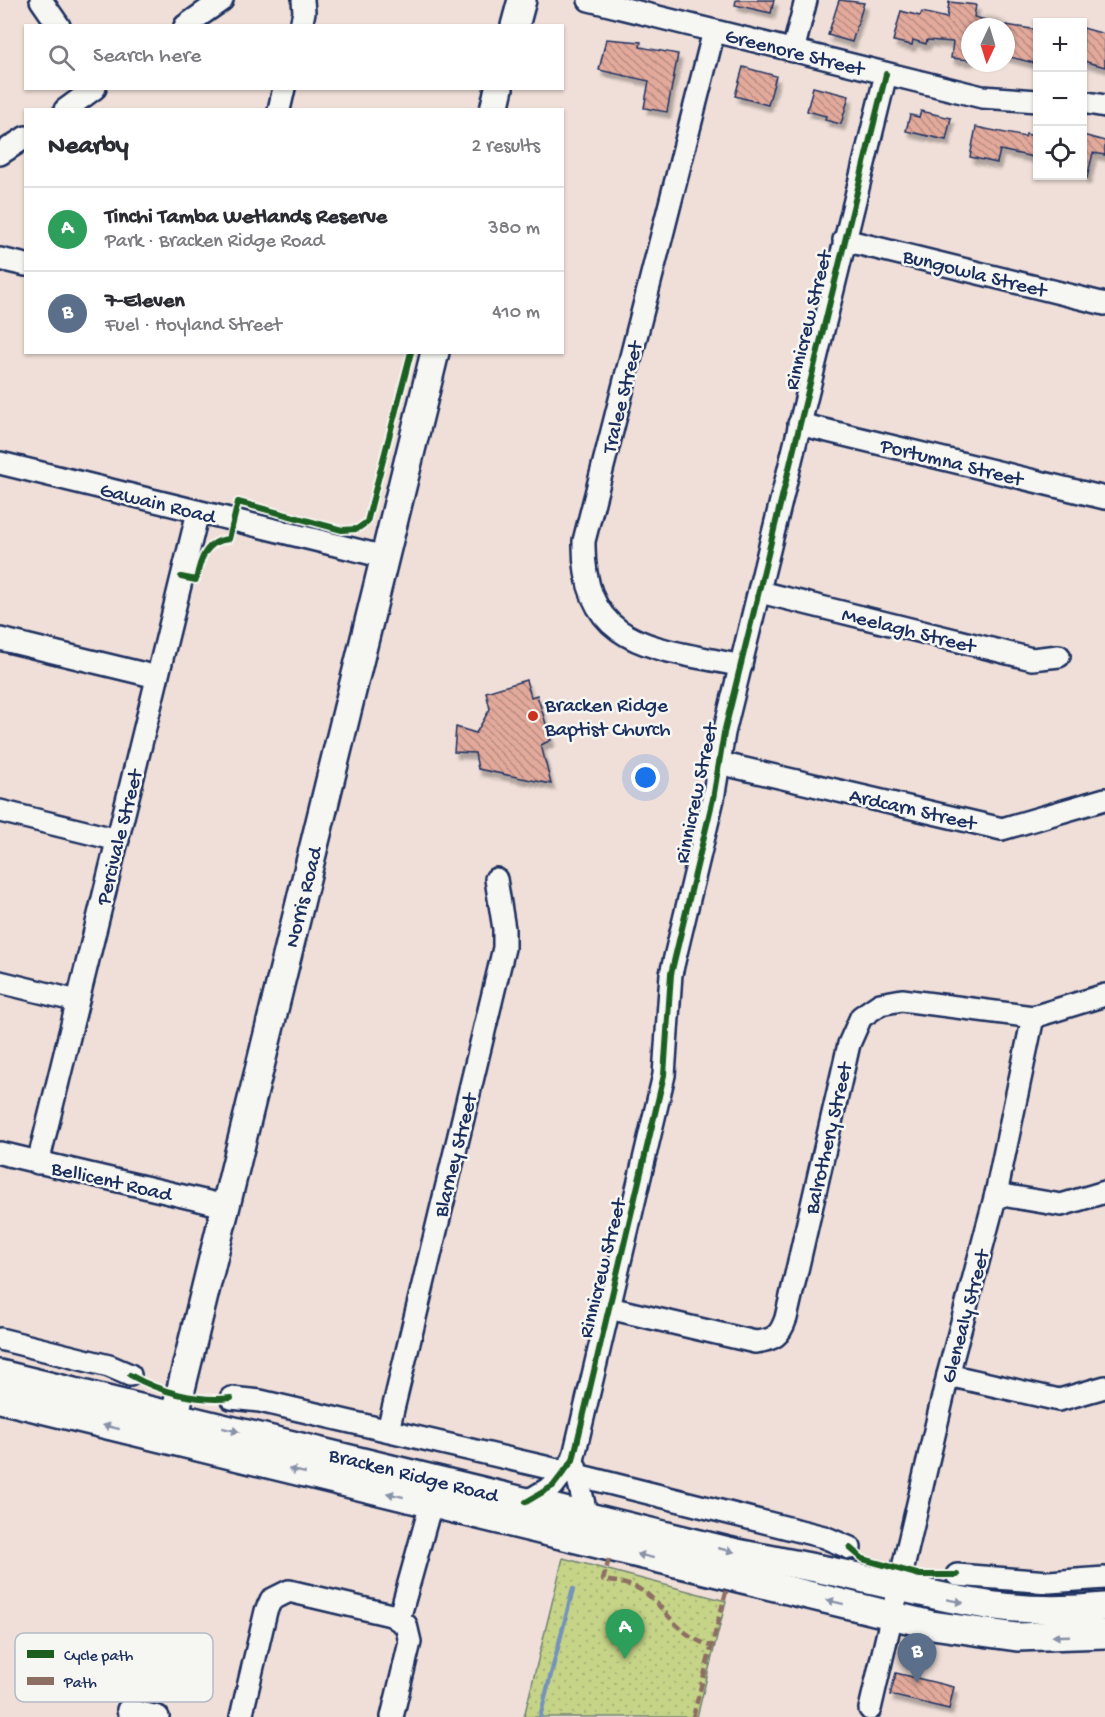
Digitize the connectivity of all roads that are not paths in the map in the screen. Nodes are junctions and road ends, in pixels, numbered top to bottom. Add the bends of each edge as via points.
1 (41, 0) edge
2 (222, 0) edge
3 (303, 0) edge
4 (522, 0) edge
5 (589, 0) edge
6 (806, 0) edge
7 (58, 24) edge
8 (188, 24) edge
9 (301, 24) edge
10 (516, 24) edge
11 (714, 31) junction
12 (793, 51) junction
13 (886, 74) junction
14 (92, 90) edge
15 (284, 90) edge
16 (499, 90) edge
17 (1033, 101) edge
18 (1087, 103) edge
19 (1105, 106) edge
20 (68, 108) edge
21 (279, 108) edge
22 (494, 108) edge
23 (24, 138) edge
24 (0, 154) edge
25 (844, 240) junction
26 (0, 259) edge
27 (24, 265) edge
28 (1105, 304) edge
29 (435, 354) edge
30 (799, 424) junction
31 (0, 463) edge
32 (1105, 498) edge
33 (198, 512) junction
34 (385, 557) junction
35 (760, 592) junction
36 (0, 639) edge
37 (1059, 656) dead end
38 (741, 666) junction
39 (157, 677) junction
40 (719, 763) junction
41 (1105, 799) edge
42 (0, 811) edge
43 (118, 840) junction
44 (496, 879) dead end
45 (0, 982) edge
46 (1105, 995) edge
47 (77, 1001) junction
48 (1033, 1017) junction
49 (0, 1153) edge
50 (38, 1163) junction
51 (1105, 1192) edge
52 (996, 1194) junction
53 (225, 1206) junction
54 (609, 1308) junction
55 (0, 1339) edge
56 (0, 1374) edge
57 (130, 1375) dead end
58 (948, 1375) junction
59 (1105, 1387) edge
60 (231, 1398) dead end
61 (0, 1399) edge
62 (171, 1428) junction
63 (388, 1430) junction
64 (571, 1469) junction
65 (526, 1502) junction
66 (431, 1504) junction
67 (586, 1517) junction
68 (850, 1548) dead end
69 (957, 1575) dead end
70 (1105, 1578) edge
71 (1015, 1580) junction
72 (898, 1588) junction
73 (1105, 1607) edge
74 (1021, 1611) junction
75 (892, 1615) junction
76 (399, 1619) junction
77 (1105, 1634) edge
78 (870, 1709) dead end
79 (128, 1710) dead end
80 (158, 1717) edge
81 (241, 1717) edge
82 (392, 1717) edge

1 - 7 street
2 - 8 street
3 - 9 street
4 - 10 main road
5 - 11 street, Greenore Street
6 - 12 street
11 - 12 street, Greenore Street
11 - 38 street, Tralee Street via 584,542 584,571 594,603 614,629 641,644
12 - 13 street, Greenore Street
13 - 17 street, Greenore Street via 982,97
13 - 25 street, Rinnicrew Street
14 - 20 street
15 - 21 street
16 - 22 main road
18 - 19 street
23 - 24 street
25 - 28 street, Bungowla Street
25 - 30 street, Rinnicrew Street
26 - 27 street
29 - 34 main road, Norris Road
30 - 32 street, Portumna Street
30 - 35 street, Rinnicrew Street
31 - 33 street, Gawain Road
33 - 34 street, Gawain Road
33 - 39 street, Percivale Street
34 - 53 main road, Norris Road
35 - 37 street, Meelagh Street via 1032,659
35 - 38 street, Rinnicrew Street
36 - 39 street
38 - 40 street, Rinnicrew Street
39 - 43 street, Percivale Street
40 - 41 street, Ardcarn Street via 1002,829
40 - 54 street, Rinnicrew Street via 671,974 664,1075
42 - 43 street
43 - 47 street, Percivale Street
44 - 63 street, Blarney Street via 504,948
45 - 47 street
46 - 48 street, Balrothery Street
47 - 50 street, Percivale Street
48 - 52 street, Glenealy Street
48 - 54 street, Balrothery Street via 902,1000 880,1004 861,1017 849,1044 786,1318 772,1340 755,1342
49 - 50 street, Bellicent Road
50 - 53 street, Bellicent Road
51 - 52 street via 1061,1205
52 - 58 street, Glenealy Street
53 - 62 main road, Norris Road
54 - 64 street, Rinnicrew Street
55 - 57 street via 109,1366
56 - 62 main road, Bracken Ridge Road
58 - 59 street via 1059,1400
58 - 72 street, Glenealy Street
60 - 63 street, Bracken Ridge Road
62 -> 61 main road, Bracken Ridge Road
62 -> 65 main road, Bracken Ridge Road
66 -> 62 main road, Bracken Ridge Road
63 - 64 street, Bracken Ridge Road
64 - 65 street via 553,1486
64 - 67 street, Rinnicrew Street
64 - 68 street, Bracken Ridge Road via 824,1537
65 - 67 main road, Bracken Ridge Road
75 -> 66 main road, Bracken Ridge Road
66 - 76 street
67 -> 72 main road, Bracken Ridge Road
69 - 71 street
70 - 71 street
71 - 74 street
72 -> 74 main road, Bracken Ridge Road
72 - 75 street, Glenealy Street
73 - 74 main road, Bracken Ridge Road
77 -> 75 main road, Bracken Ridge Road via 991,1635
75 - 78 street, Glenealy Street
76 - 81 street via 300,1593 279,1594 266,1611
76 - 82 street via 410,1632 410,1642
79 - 80 street

